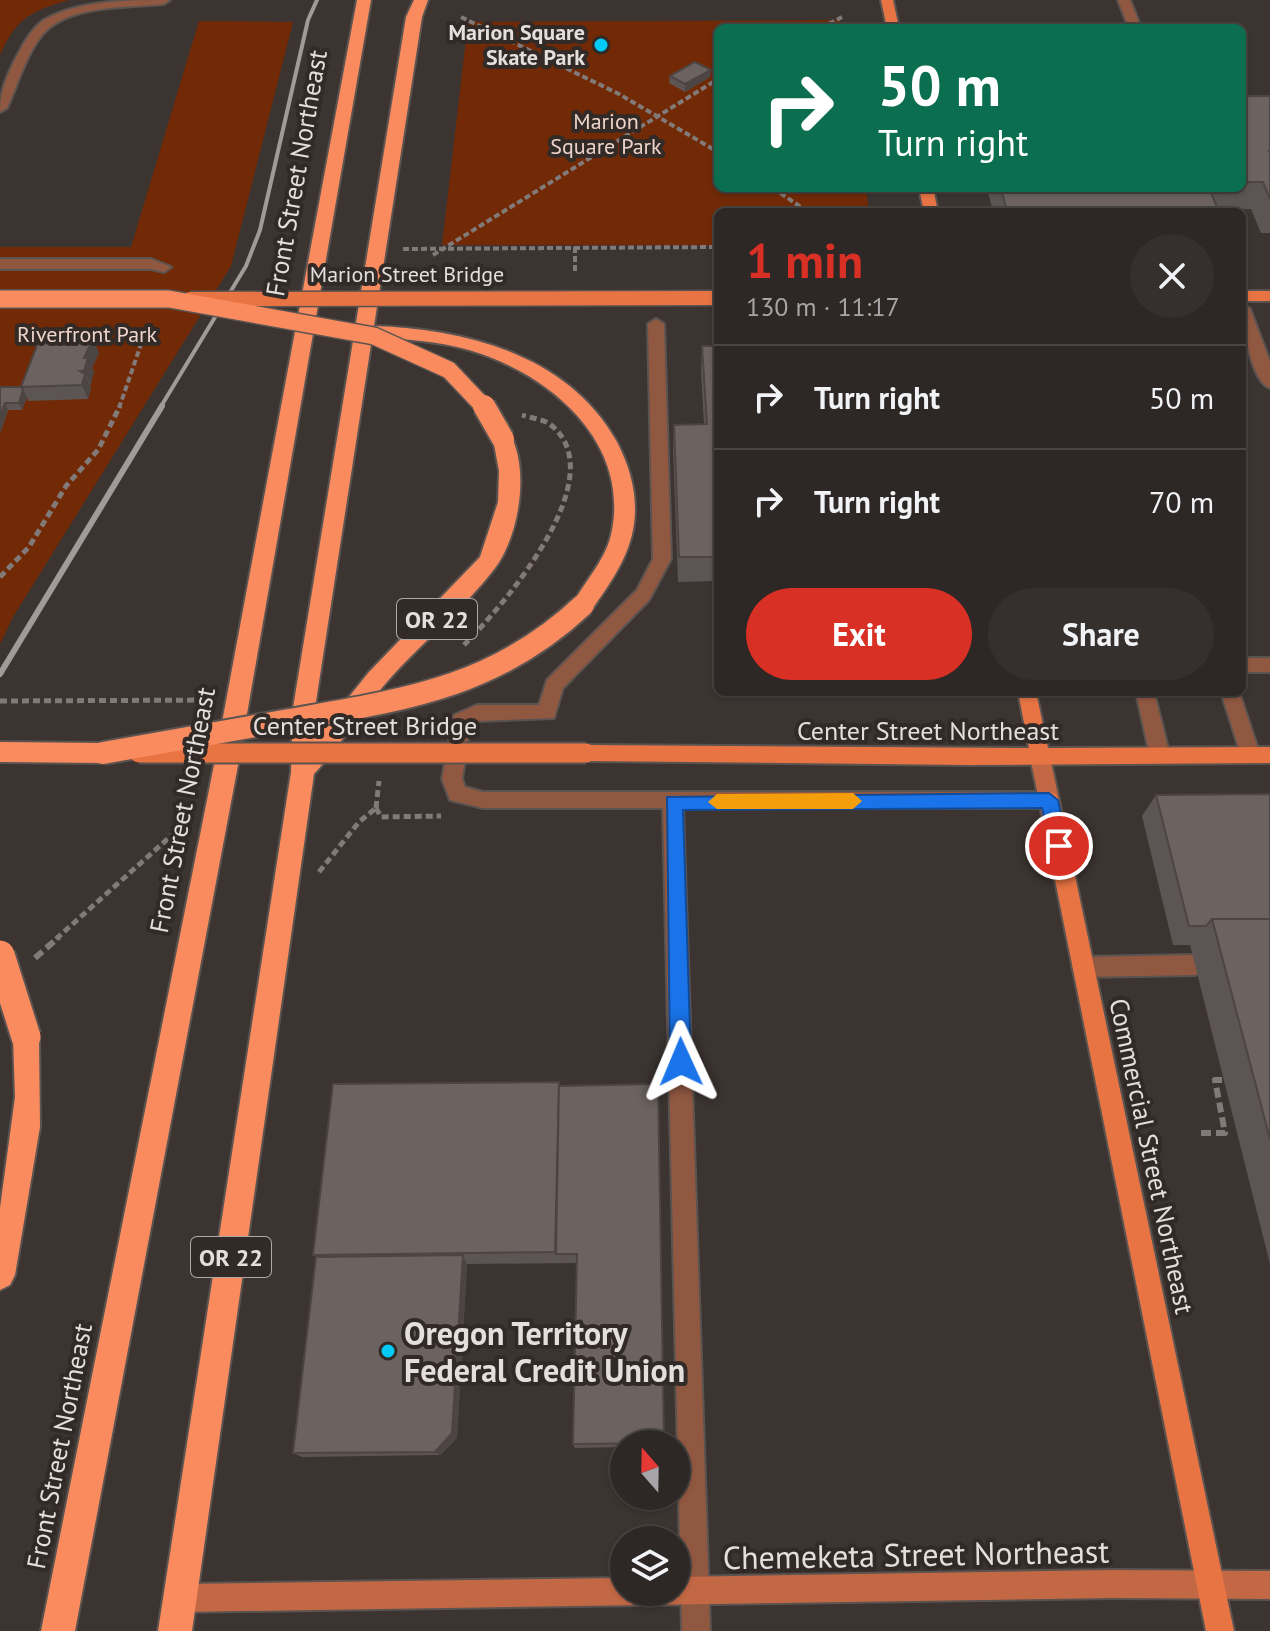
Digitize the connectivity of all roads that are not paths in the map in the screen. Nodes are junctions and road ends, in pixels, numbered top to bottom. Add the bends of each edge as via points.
1 (164, 0) edge
2 (364, 0) edge
3 (421, 0) edge
4 (887, 0) edge
5 (1124, 0) edge
6 (892, 24) edge
7 (1133, 24) edge
8 (0, 108) edge
9 (0, 264) edge
10 (164, 267) dead end
11 (1246, 296) edge
12 (1270, 296) edge
13 (714, 298) edge
14 (0, 299) edge
15 (169, 299) junction
16 (656, 324) dead end
17 (364, 332) junction
18 (1248, 340) edge
19 (1270, 383) edge
20 (1246, 665) edge
21 (1270, 665) edge
22 (1028, 696) edge
23 (1146, 696) edge
24 (1232, 696) edge
25 (0, 752) edge
26 (103, 753) junction
27 (586, 753) joint
28 (1260, 755) edge
29 (1160, 756) junction
30 (1040, 757) junction
31 (303, 772) junction
32 (1049, 800) junction
33 (673, 802) junction
34 (0, 955) edge
35 (1195, 965) dead end
36 (1083, 967) junction
37 (0, 1275) edge
38 (1270, 1585) edge
39 (1209, 1586) junction
40 (695, 1593) junction
41 (180, 1598) junction
42 (58, 1631) edge
43 (175, 1631) edge
44 (696, 1631) edge
45 (1220, 1631) edge

1 - 8 street via 71,13 51,21 37,33
2 - 42 highway, Front Street Northeast via 227,760
3 - 17 highway via 414,17
4 - 6 main road
5 - 7 street
9 - 10 street
11 - 12 main road
13 - 15 main road, Marion Street Bridge, bridge
14 - 15 highway, Marion Street Bridge / OR 22, bridge
15 - 31 highway, OR 22, bridge via 339,328 401,345 463,383 491,415 503,439 510,499 488,562 377,678
16 - 33 street via 662,559 656,575 643,595 554,685 547,713 477,713 461,721 452,779 457,794 483,800
17 - 26 highway, bridge via 434,336 501,354 540,373 588,413 619,463 624,482 626,520 610,569 554,633 498,668 431,692
17 - 31 highway via 304,708
18 - 19 street
20 - 21 street
22 - 30 main road, Commercial Street Northeast
23 - 29 street
24 - 28 street
25 - 26 highway, Center Street Bridge
26 - 27 main road, Center Street Bridge, bridge
27 - 30 main road, Center Street Northeast
28 - 29 main road, Center Street Northeast
29 - 30 main road, Center Street Northeast
30 - 32 street, Commercial Street Northeast
31 - 41 highway, OR 22
32 - 33 street
32 - 36 main road, Commercial Street Northeast
33 - 40 street
34 - 37 highway, bridge via 26,1037 31,1082 23,1161
35 - 36 street
36 - 39 main road, Commercial Street Northeast
38 - 39 street, Chemeketa Street Northeast
39 - 40 street, Chemeketa Street Northeast
39 - 45 main road, Commercial Street Northeast
40 - 41 street, Chemeketa Street Northeast
40 - 44 street
41 - 43 highway, OR 22

